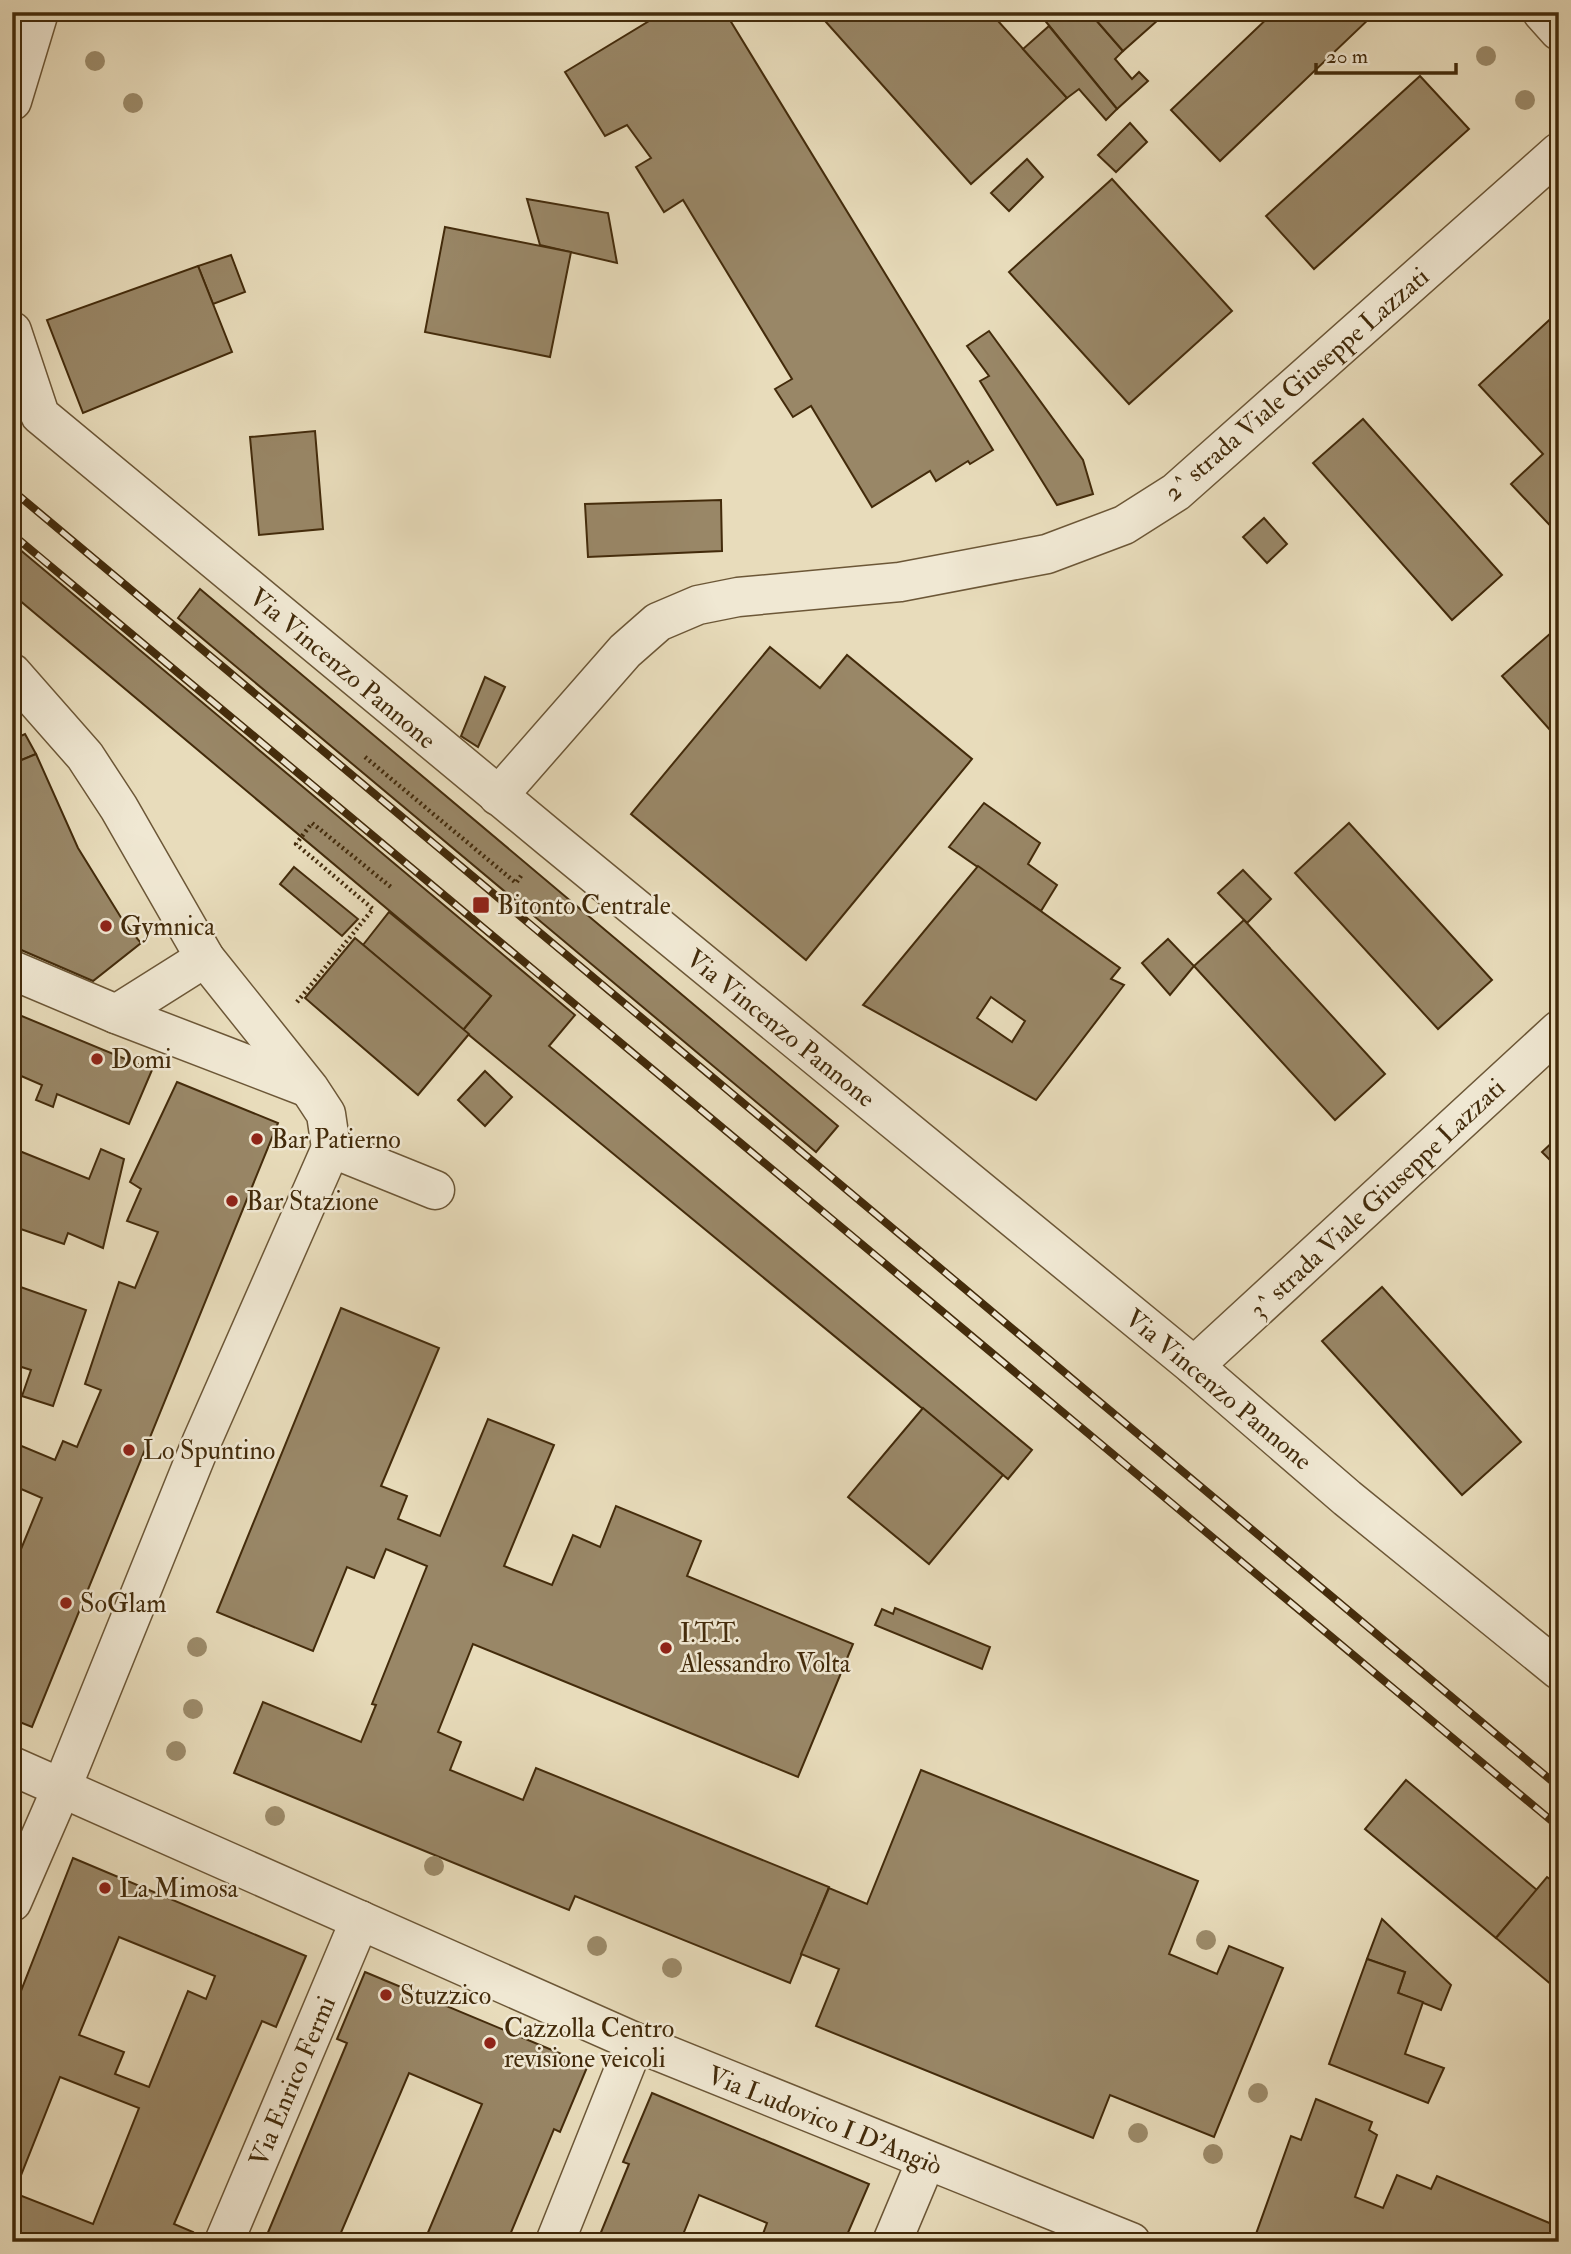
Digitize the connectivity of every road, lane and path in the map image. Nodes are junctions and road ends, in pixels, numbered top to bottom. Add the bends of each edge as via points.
1 (39, 12) edge
2 (1542, 12) edge
3 (1559, 31) edge
4 (12, 101) edge
5 (1559, 152) edge
6 (12, 331) edge
7 (12, 673) edge
8 (365, 757) dead end
9 (498, 796) junction
10 (516, 883) dead end
11 (391, 888) dead end
12 (205, 958) junction
13 (12, 970) edge
14 (116, 1014) junction
15 (1559, 1030) edge
16 (267, 1039) junction
17 (309, 1088) junction
18 (331, 1148) junction
19 (435, 1190) dead end
20 (1194, 1366) junction
21 (1559, 1670) edge
22 (12, 1766) edge
23 (62, 1787) junction
24 (12, 1902) edge
25 (360, 1920) junction
26 (635, 2042) junction
27 (926, 2161) junction
28 (224, 2242) edge
29 (555, 2242) edge
30 (892, 2242) edge
31 (1131, 2242) edge

1 - 4 street
2 - 3 street
5 - 9 street, 2^ strada Viale Giuseppe Lazzati via 1176,492 1124,526 1046,554 900,582 738,597 698,605 658,622 625,651
6 - 9 street, Via Vincenzo Pannone via 40,415
7 - 12 street via 85,756 106,787
8 - 10 path
9 - 20 street, Via Vincenzo Pannone
11 - 16 path via 312,823 296,844 373,909
12 - 14 street
12 - 16 street
13 - 14 street
14 - 17 street
15 - 20 street, 3^ strada Viale Giuseppe Lazzati
16 - 17 street
17 - 18 street via 326,1114
18 - 19 street
18 - 23 street via 202,1441
20 - 21 street, Via Vincenzo Pannone via 1347,1498
22 - 23 street, Via Ludovico I D'Angiò
23 - 24 street
23 - 25 street, Via Ludovico I D'Angiò
25 - 26 street, Via Ludovico I D'Angiò
25 - 28 street, Via Enrico Fermi
26 - 27 street, Via Ludovico I D'Angiò
26 - 29 street
27 - 30 street
27 - 31 street, Via Ludovico I D'Angiò

